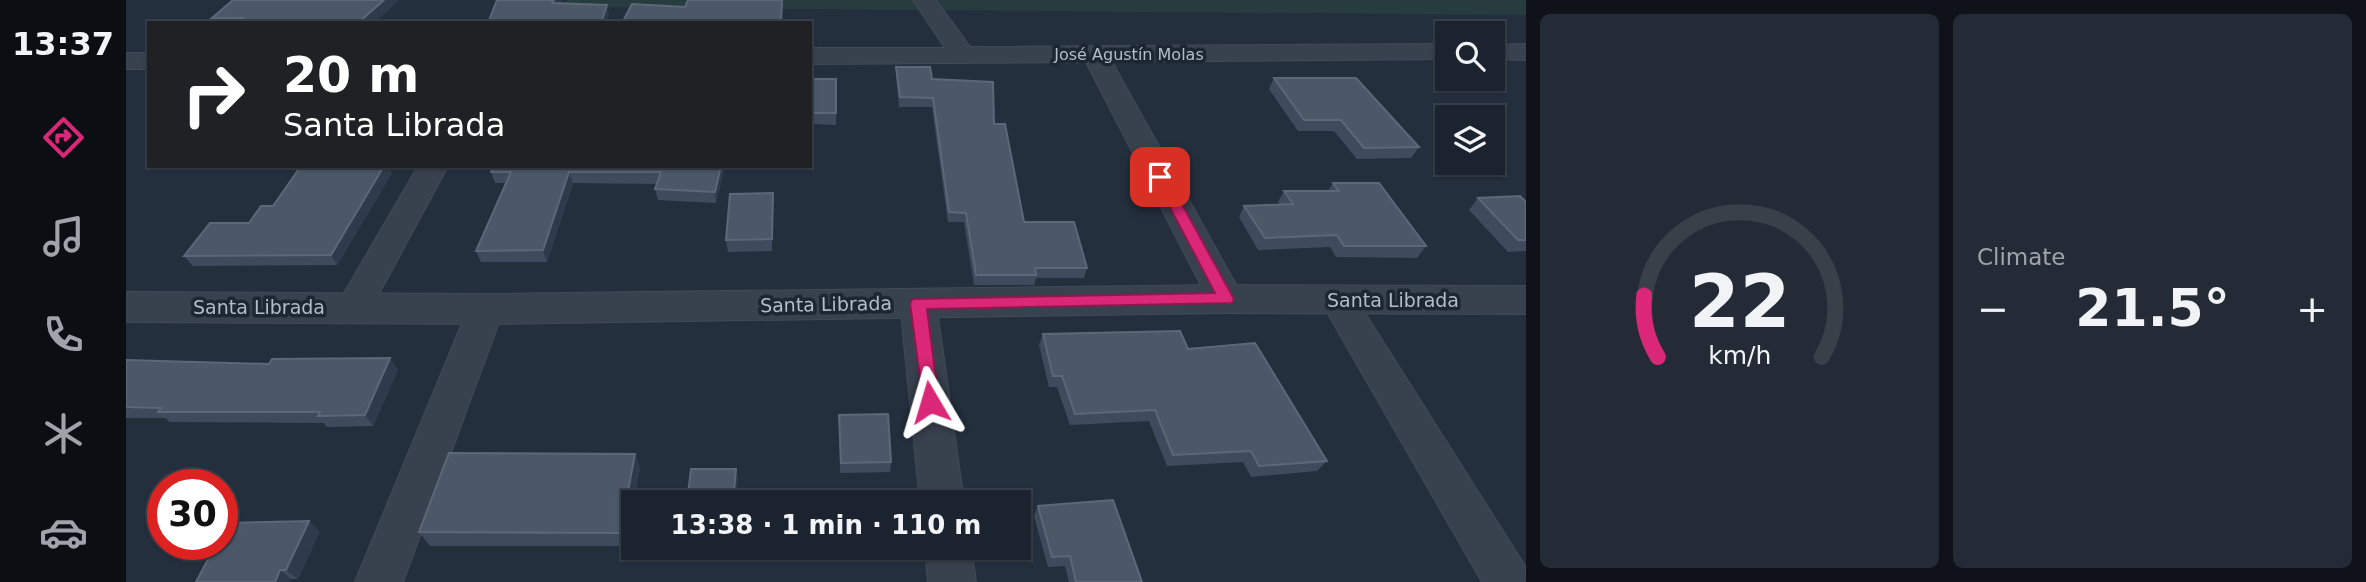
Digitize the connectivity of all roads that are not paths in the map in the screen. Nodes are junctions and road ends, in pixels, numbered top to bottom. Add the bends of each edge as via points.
1 (925, 0) edge
2 (1435, 52) edge
3 (1505, 52) edge
4 (1526, 52) edge
5 (1095, 54) junction
6 (963, 55) junction
7 (812, 57) edge
8 (126, 61) edge
9 (147, 61) edge
10 (432, 168) edge
11 (1226, 299) junction
12 (1338, 300) junction
13 (1526, 300) edge
14 (918, 303) junction
15 (126, 307) edge
16 (354, 307) junction
17 (486, 309) junction
18 (941, 490) edge
19 (949, 560) edge
20 (379, 582) edge
21 (952, 582) edge
22 (1508, 582) edge

1 - 6 street
2 - 5 street, José Agustín Molas
3 - 4 street
5 - 6 street, José Agustín Molas
5 - 11 street
6 - 7 street, José Agustín Molas
8 - 9 street
10 - 16 street
11 - 12 street, Santa Librada
11 - 14 street, Santa Librada
12 - 13 street, Santa Librada
12 - 22 street
14 - 17 street, Santa Librada
14 - 18 street
15 - 16 street, Santa Librada
16 - 17 street, Santa Librada
17 - 20 street
19 - 21 street

